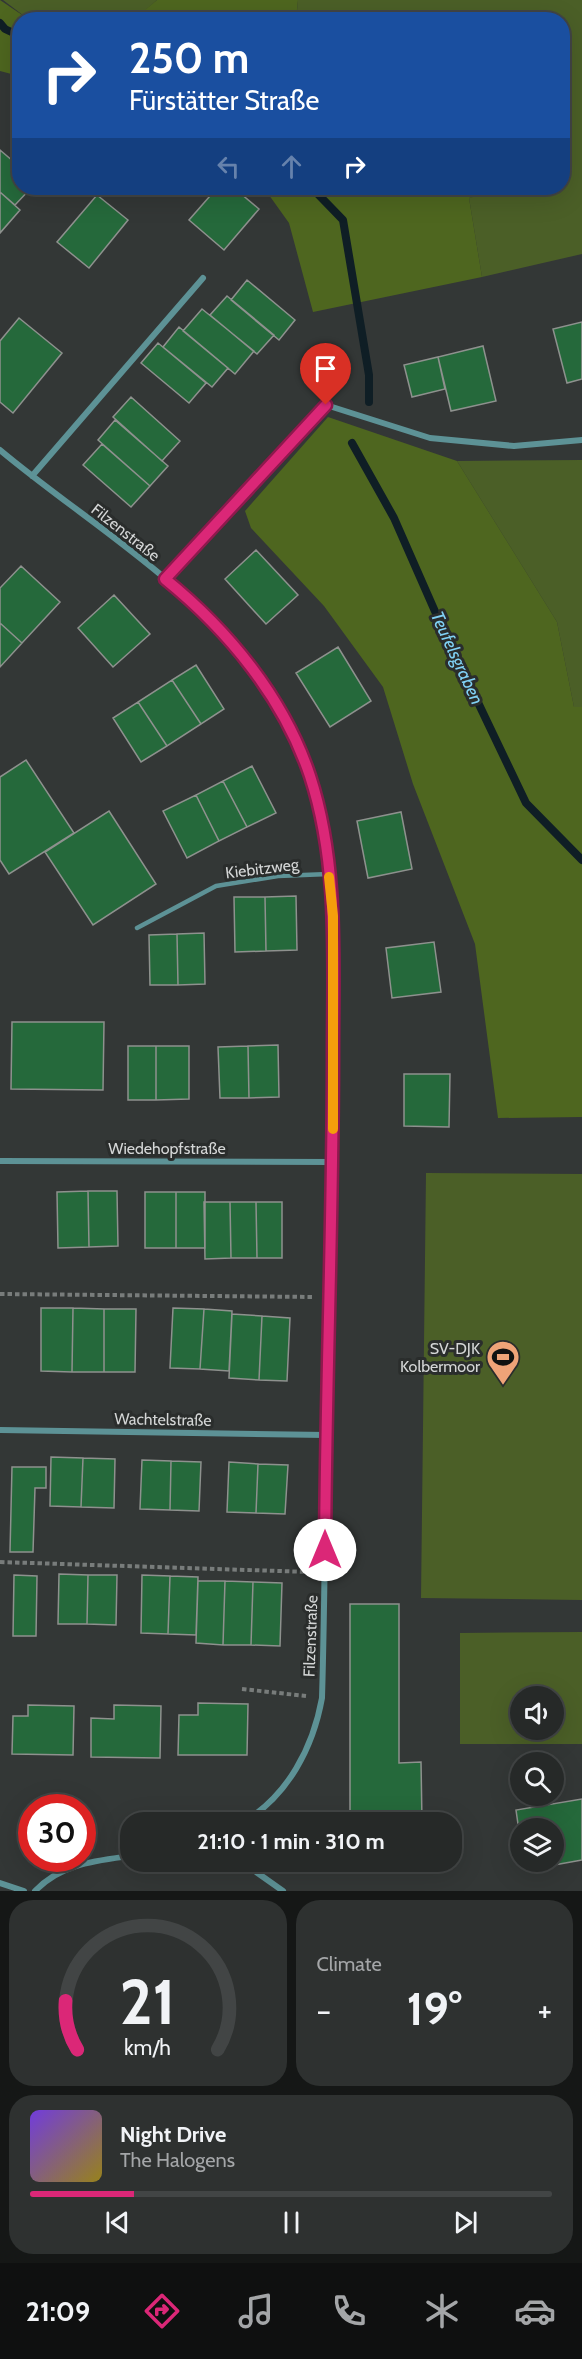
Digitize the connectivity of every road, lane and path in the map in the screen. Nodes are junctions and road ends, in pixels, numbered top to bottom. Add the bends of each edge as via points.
1 (203, 278) dead end
2 (582, 440) edge
3 (0, 450) edge
4 (32, 476) junction
5 (165, 579) junction
6 (329, 874) junction
7 (137, 928) dead end
8 (0, 1161) edge
9 (333, 1162) junction
10 (0, 1294) edge
11 (329, 1297) junction
12 (0, 1430) edge
13 (326, 1435) junction
14 (0, 1562) edge
15 (325, 1573) junction
16 (242, 1689) dead end
17 (322, 1698) junction
18 (257, 1812) edge
19 (120, 1858) edge
20 (256, 1872) edge
21 (0, 1883) edge
22 (24, 1891) edge
23 (34, 1891) edge
24 (283, 1891) edge

1 - 4 street
2 - 5 street via 514,446 430,438 326,405
3 - 4 street, Filzenstraße
4 - 5 street, Filzenstraße
5 - 6 street, Filzenstraße via 227,637 267,688 309,775 322,822
6 - 7 lane, Kiebitzweg via 278,876 216,886
6 - 9 street, Filzenstraße via 333,916
8 - 9 street, Wiedehopfstraße
9 - 11 street, Filzenstraße
10 - 11 path
11 - 13 street, Filzenstraße
12 - 13 street, Wachtelstraße
13 - 15 street, Filzenstraße
14 - 15 path
15 - 17 street, Filzenstraße
16 - 17 path
17 - 18 street, Filzenstraße via 303,1759 270,1802
19 - 23 street via 69,1867 53,1874
20 - 24 street
21 - 22 street

